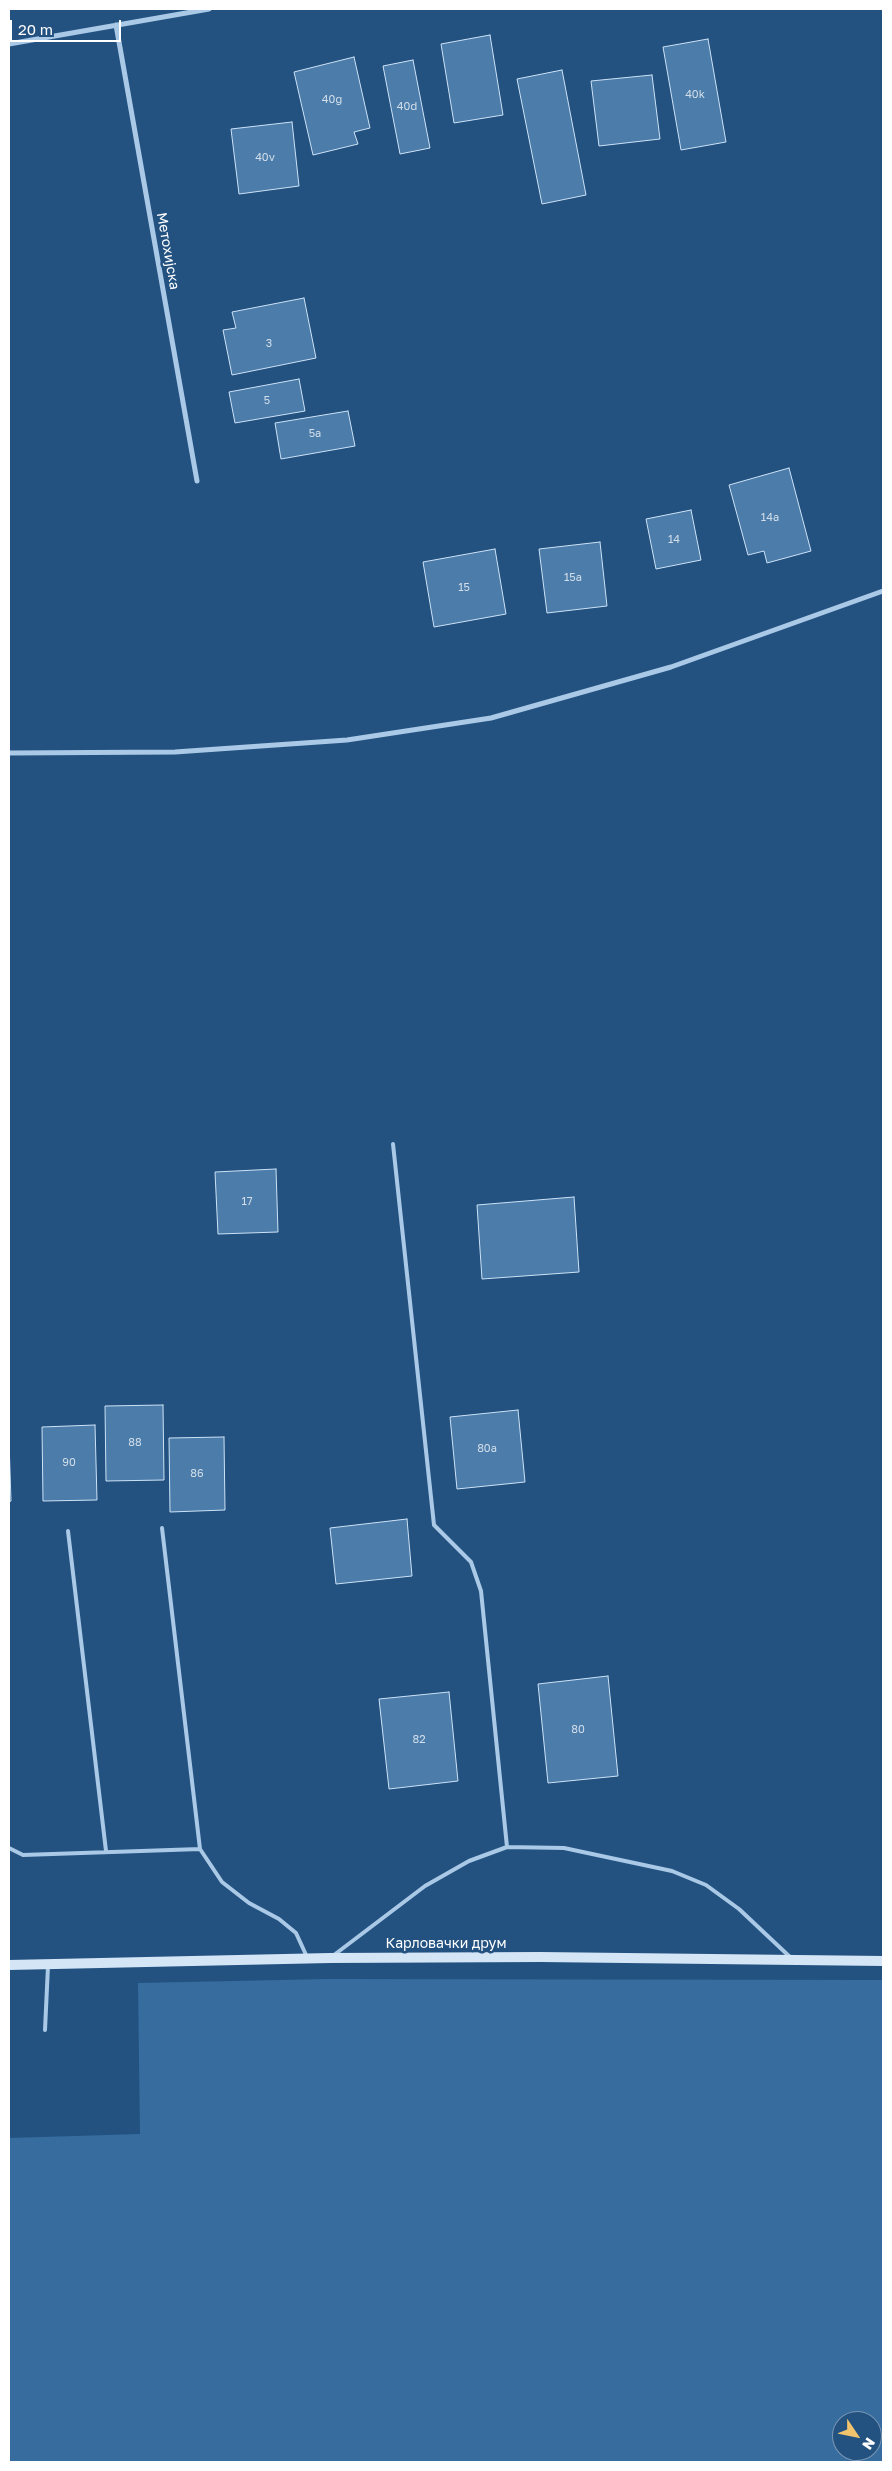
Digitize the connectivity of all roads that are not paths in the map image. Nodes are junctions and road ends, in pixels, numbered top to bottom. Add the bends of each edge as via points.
1 (209, 9) edge
2 (116, 25) junction
3 (9, 44) edge
4 (197, 481) dead end
5 (883, 591) edge
6 (9, 754) edge
7 (393, 1144) dead end
8 (162, 1528) dead end
9 (68, 1531) dead end
10 (507, 1847) junction
11 (9, 1848) edge
12 (200, 1849) junction
13 (106, 1851) junction
14 (330, 1958) junction
15 (308, 1959) junction
16 (793, 1960) junction
17 (883, 1961) edge
18 (48, 1964) junction
19 (9, 1965) edge
20 (45, 2030) dead end

1 - 2 street
2 - 3 street
2 - 4 street, Метохијска
5 - 6 street via 671,667 491,718 338,740 175,752
7 - 10 lane via 434,1524 471,1562 481,1590
8 - 12 lane
9 - 13 lane
10 - 14 lane via 470,1861 425,1886
10 - 16 lane via 564,1848 672,1871 706,1885 739,1909
11 - 13 lane via 23,1855
12 - 13 lane
12 - 15 lane via 222,1882 296,1933
14 - 15 main road, Карловачки друм
14 - 16 main road, Карловачки друм
15 - 18 main road, Карловачки друм
16 - 17 main road, Карловачки друм
18 - 19 main road, Карловачки друм
18 - 20 lane

